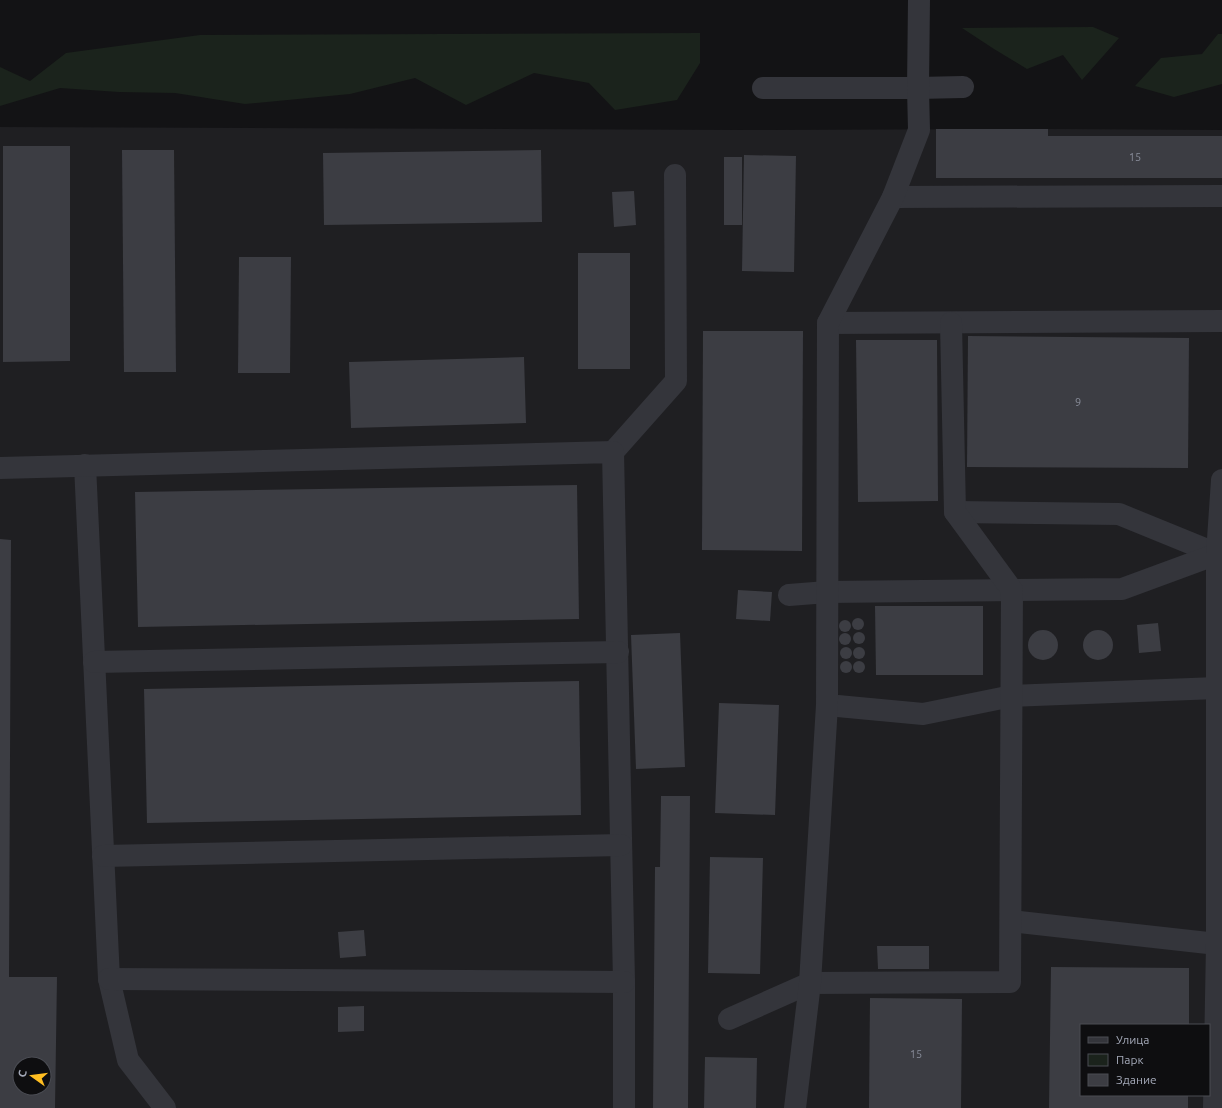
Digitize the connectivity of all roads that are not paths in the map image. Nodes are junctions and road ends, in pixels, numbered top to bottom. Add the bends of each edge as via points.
1 (919, 0) edge
2 (963, 87) dead end
3 (763, 88) dead end
4 (918, 88) junction
5 (675, 175) dead end
6 (1222, 196) edge
7 (893, 197) junction
8 (1222, 321) edge
9 (828, 323) junction
10 (951, 323) junction
11 (613, 452) junction
12 (85, 465) junction
13 (0, 468) edge
14 (1222, 480) edge
15 (955, 512) junction
16 (1217, 554) junction
17 (1012, 590) junction
18 (827, 592) junction
19 (789, 595) dead end
20 (618, 652) junction
21 (94, 662) junction
22 (1217, 688) junction
23 (1012, 696) junction
24 (827, 705) junction
25 (621, 845) junction
26 (103, 856) junction
27 (1011, 921) junction
28 (1217, 944) junction
29 (109, 979) junction
30 (624, 982) junction
31 (810, 983) junction
32 (729, 1019) dead end
33 (165, 1108) edge
34 (624, 1108) edge
35 (795, 1108) edge
36 (1214, 1108) edge

1 - 4 lane
2 - 4 lane
3 - 4 lane
4 - 7 lane via 919,130
5 - 11 lane via 676,381
6 - 7 lane
7 - 9 lane
8 - 10 lane
9 - 10 lane
9 - 18 lane
10 - 15 lane
11 - 12 lane
11 - 20 lane
12 - 13 lane
12 - 21 lane
14 - 16 lane
15 - 16 lane via 1120,514
15 - 17 lane
16 - 17 lane via 1122,589
16 - 22 lane
17 - 18 lane
17 - 23 lane
18 - 19 lane
18 - 24 lane
20 - 21 lane
20 - 25 lane
21 - 26 lane
22 - 23 lane
22 - 28 lane
23 - 24 lane via 923,714
23 - 27 lane
24 - 31 lane
25 - 26 lane
25 - 30 lane
26 - 29 lane
27 - 28 lane
27 - 31 lane via 1010,982
28 - 36 lane
29 - 30 lane
29 - 33 lane via 128,1060
30 - 34 lane
31 - 32 lane
31 - 35 lane

